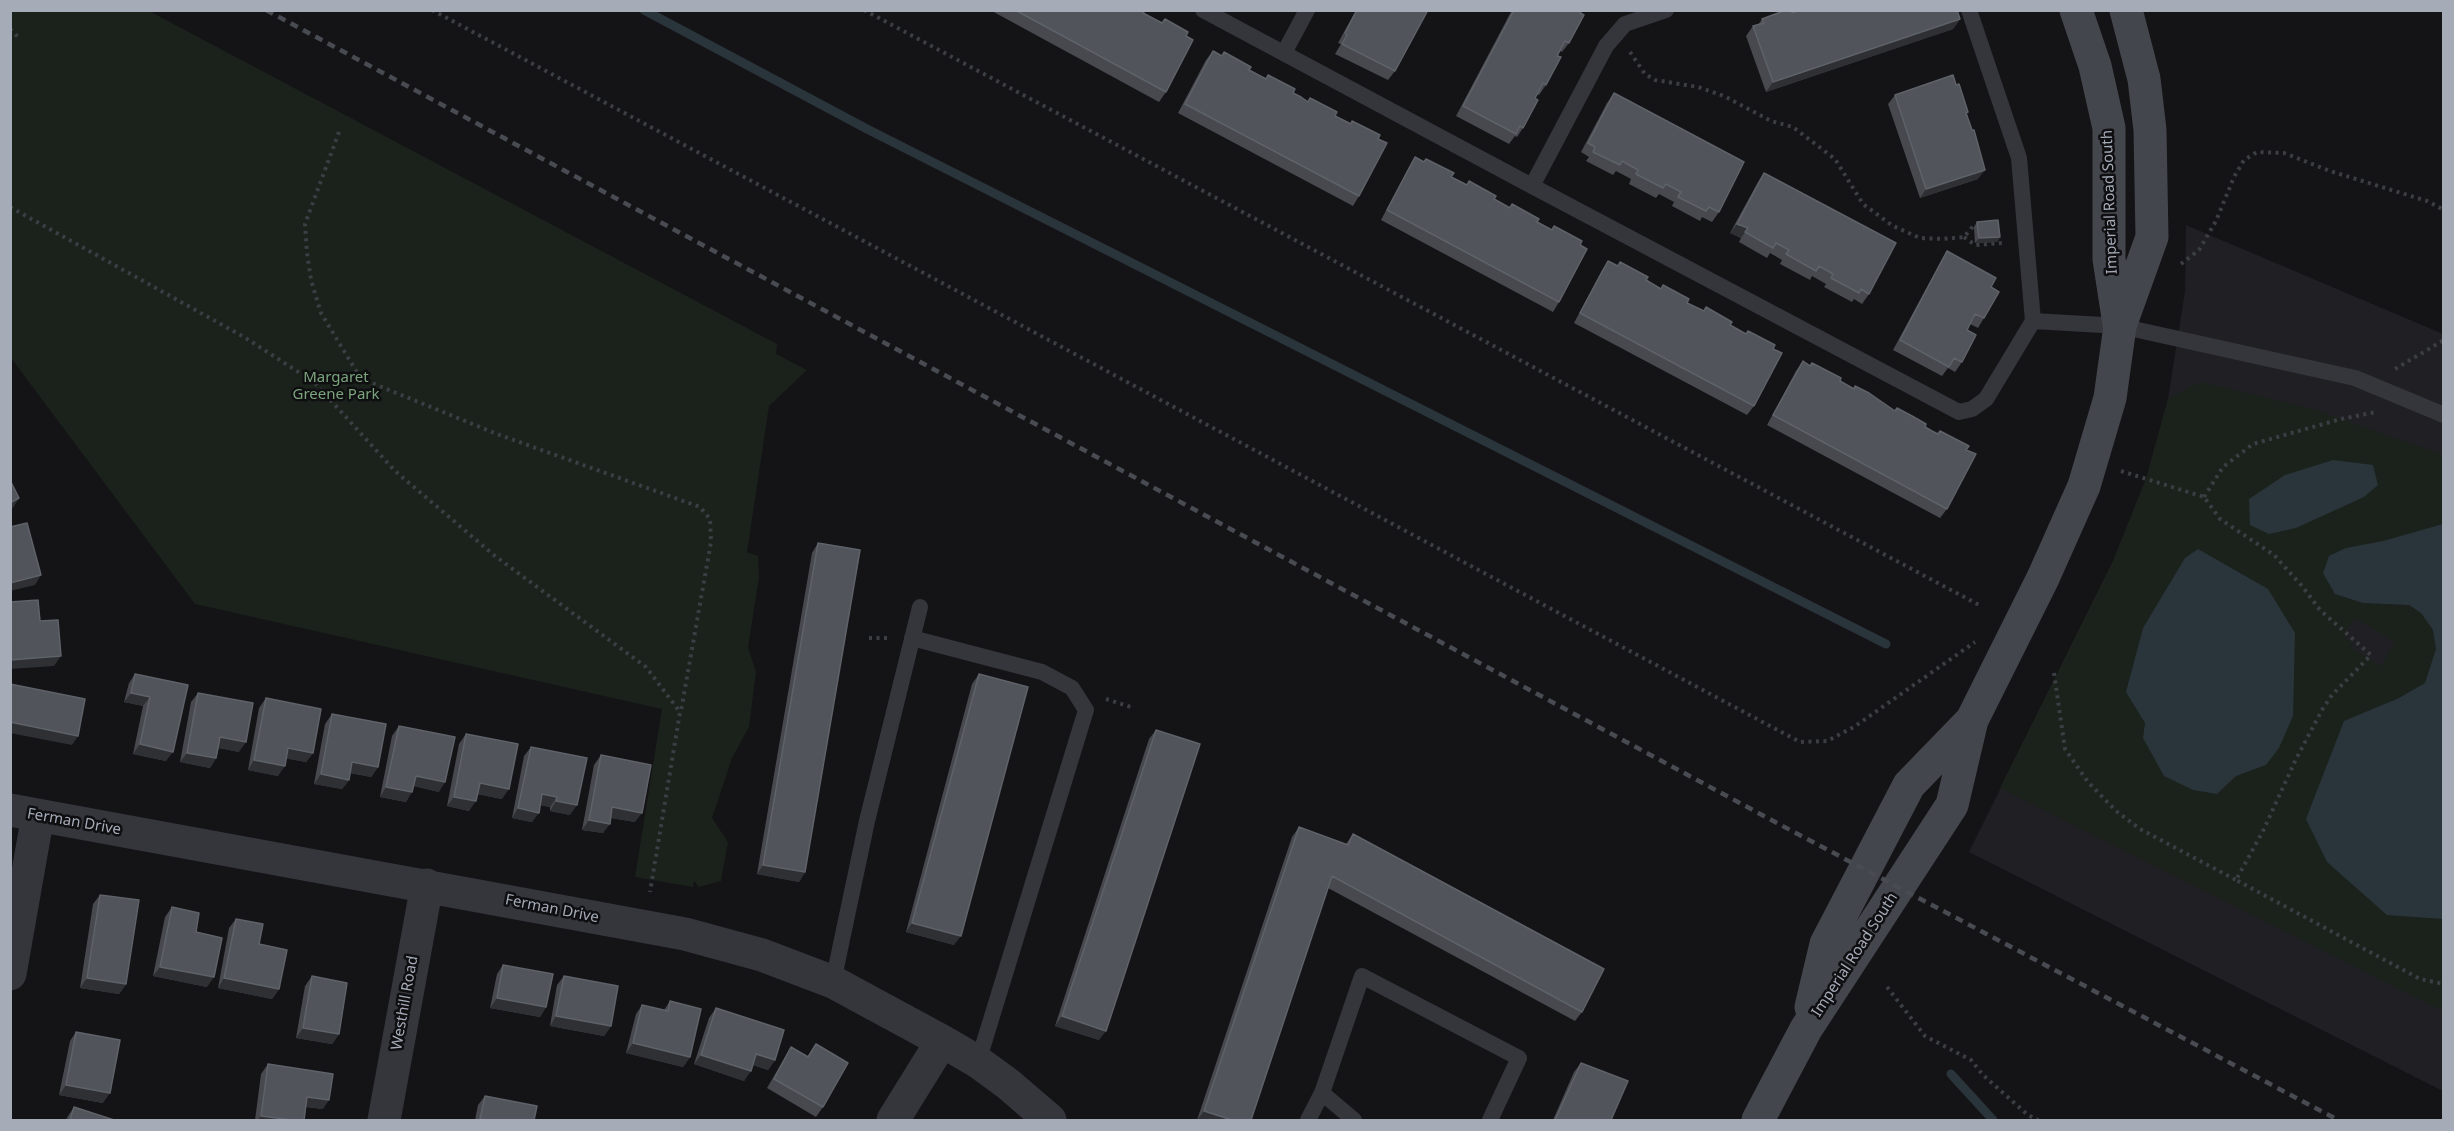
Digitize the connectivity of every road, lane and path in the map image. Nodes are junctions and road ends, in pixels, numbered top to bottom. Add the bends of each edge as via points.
1 (432, 10) edge
2 (864, 10) edge
3 (1203, 10) edge
4 (1307, 10) edge
5 (1666, 10) edge
6 (1969, 10) edge
7 (2076, 10) edge
8 (2126, 10) edge
9 (10, 29) edge
10 (1616, 33) junction
11 (19, 38) dead end
12 (1284, 53) junction
13 (339, 132) dead end
14 (1532, 186) junction
15 (10, 207) edge
16 (2444, 210) edge
17 (1983, 224) edge
18 (2026, 230) junction
19 (1964, 237) junction
20 (2181, 264) dead end
21 (2033, 321) junction
22 (2120, 326) junction
23 (2444, 340) edge
24 (362, 379) junction
25 (314, 382) junction
26 (2369, 384) junction
27 (2411, 401) junction
28 (2444, 415) edge
29 (2092, 461) junction
30 (2204, 497) junction
31 (1981, 606) dead end
32 (920, 607) dead end
33 (912, 638) junction
34 (1979, 640) dead end
35 (2054, 673) dead end
36 (680, 711) junction
37 (1972, 720) junction
38 (24, 813) edge
39 (2236, 880) junction
40 (427, 885) junction
41 (650, 892) dead end
42 (10, 974) edge
43 (833, 982) junction
44 (2444, 984) edge
45 (1887, 987) dead end
46 (1806, 1029) junction
47 (942, 1041) junction
48 (978, 1062) junction
49 (1322, 1093) junction
50 (384, 1120) edge
51 (893, 1120) edge
52 (1050, 1120) edge
53 (1308, 1120) edge
54 (1354, 1120) edge
55 (1490, 1120) edge
56 (1758, 1120) edge
57 (2038, 1120) edge

1 - 34 path via 1800,742 1827,741 1854,727
2 - 31 path
3 - 12 lane
4 - 12 lane
5 - 10 lane via 1625,24
6 - 18 lane via 2019,158
7 - 22 street, Imperial Road South via 2095,66 2109,128 2109,259
8 - 22 street, Imperial Road South via 2144,79 2150,130 2152,237
9 - 11 path
10 - 14 lane
10 - 19 path via 1645,74 1655,80 1724,96 1793,128 1834,159 1863,204 1893,226 1920,238
12 - 14 lane
13 - 24 path via 305,224 307,253 321,313
14 - 21 lane via 1959,412 1986,399
15 - 25 path via 244,337
16 - 20 path via 2284,153 2257,152 2244,160 2199,250
17 - 19 path via 1974,225
18 - 19 path via 2002,233 2003,243 1975,245
18 - 21 lane
21 - 22 lane
22 - 26 lane
22 - 29 street, Imperial Road South via 2110,398
23 - 26 path
24 - 25 path
24 - 36 path via 497,434 700,507 710,519 711,542
25 - 36 path via 395,471 495,556 646,667
26 - 27 lane
27 - 28 lane
27 - 30 path via 2253,444 2223,467
29 - 30 path
29 - 37 street, Imperial Road South via 2043,578
30 - 39 path via 2220,519 2274,555 2320,610 2372,655 2332,694 2322,710
32 - 33 lane
33 - 43 lane
33 - 48 lane via 1042,672 1072,688 1086,710
35 - 39 path via 2065,749 2088,782 2140,829
36 - 41 path
37 - 46 street, Imperial Road South via 1952,805
37 - 46 street, Imperial Road South via 1909,784 1826,944
38 - 40 street, Ferman Drive
38 - 42 street
39 - 44 path via 2420,979
40 - 43 street, Ferman Drive via 685,934 762,955
40 - 50 street, Westhill Road
43 - 47 street, Ferman Drive
45 - 57 path via 1925,1036 1971,1060 1983,1075
46 - 56 street
47 - 48 street, Ferman Drive
47 - 51 street
48 - 52 street, Ferman Drive
49 - 53 lane
49 - 54 lane
49 - 55 lane via 1362,976 1519,1058

